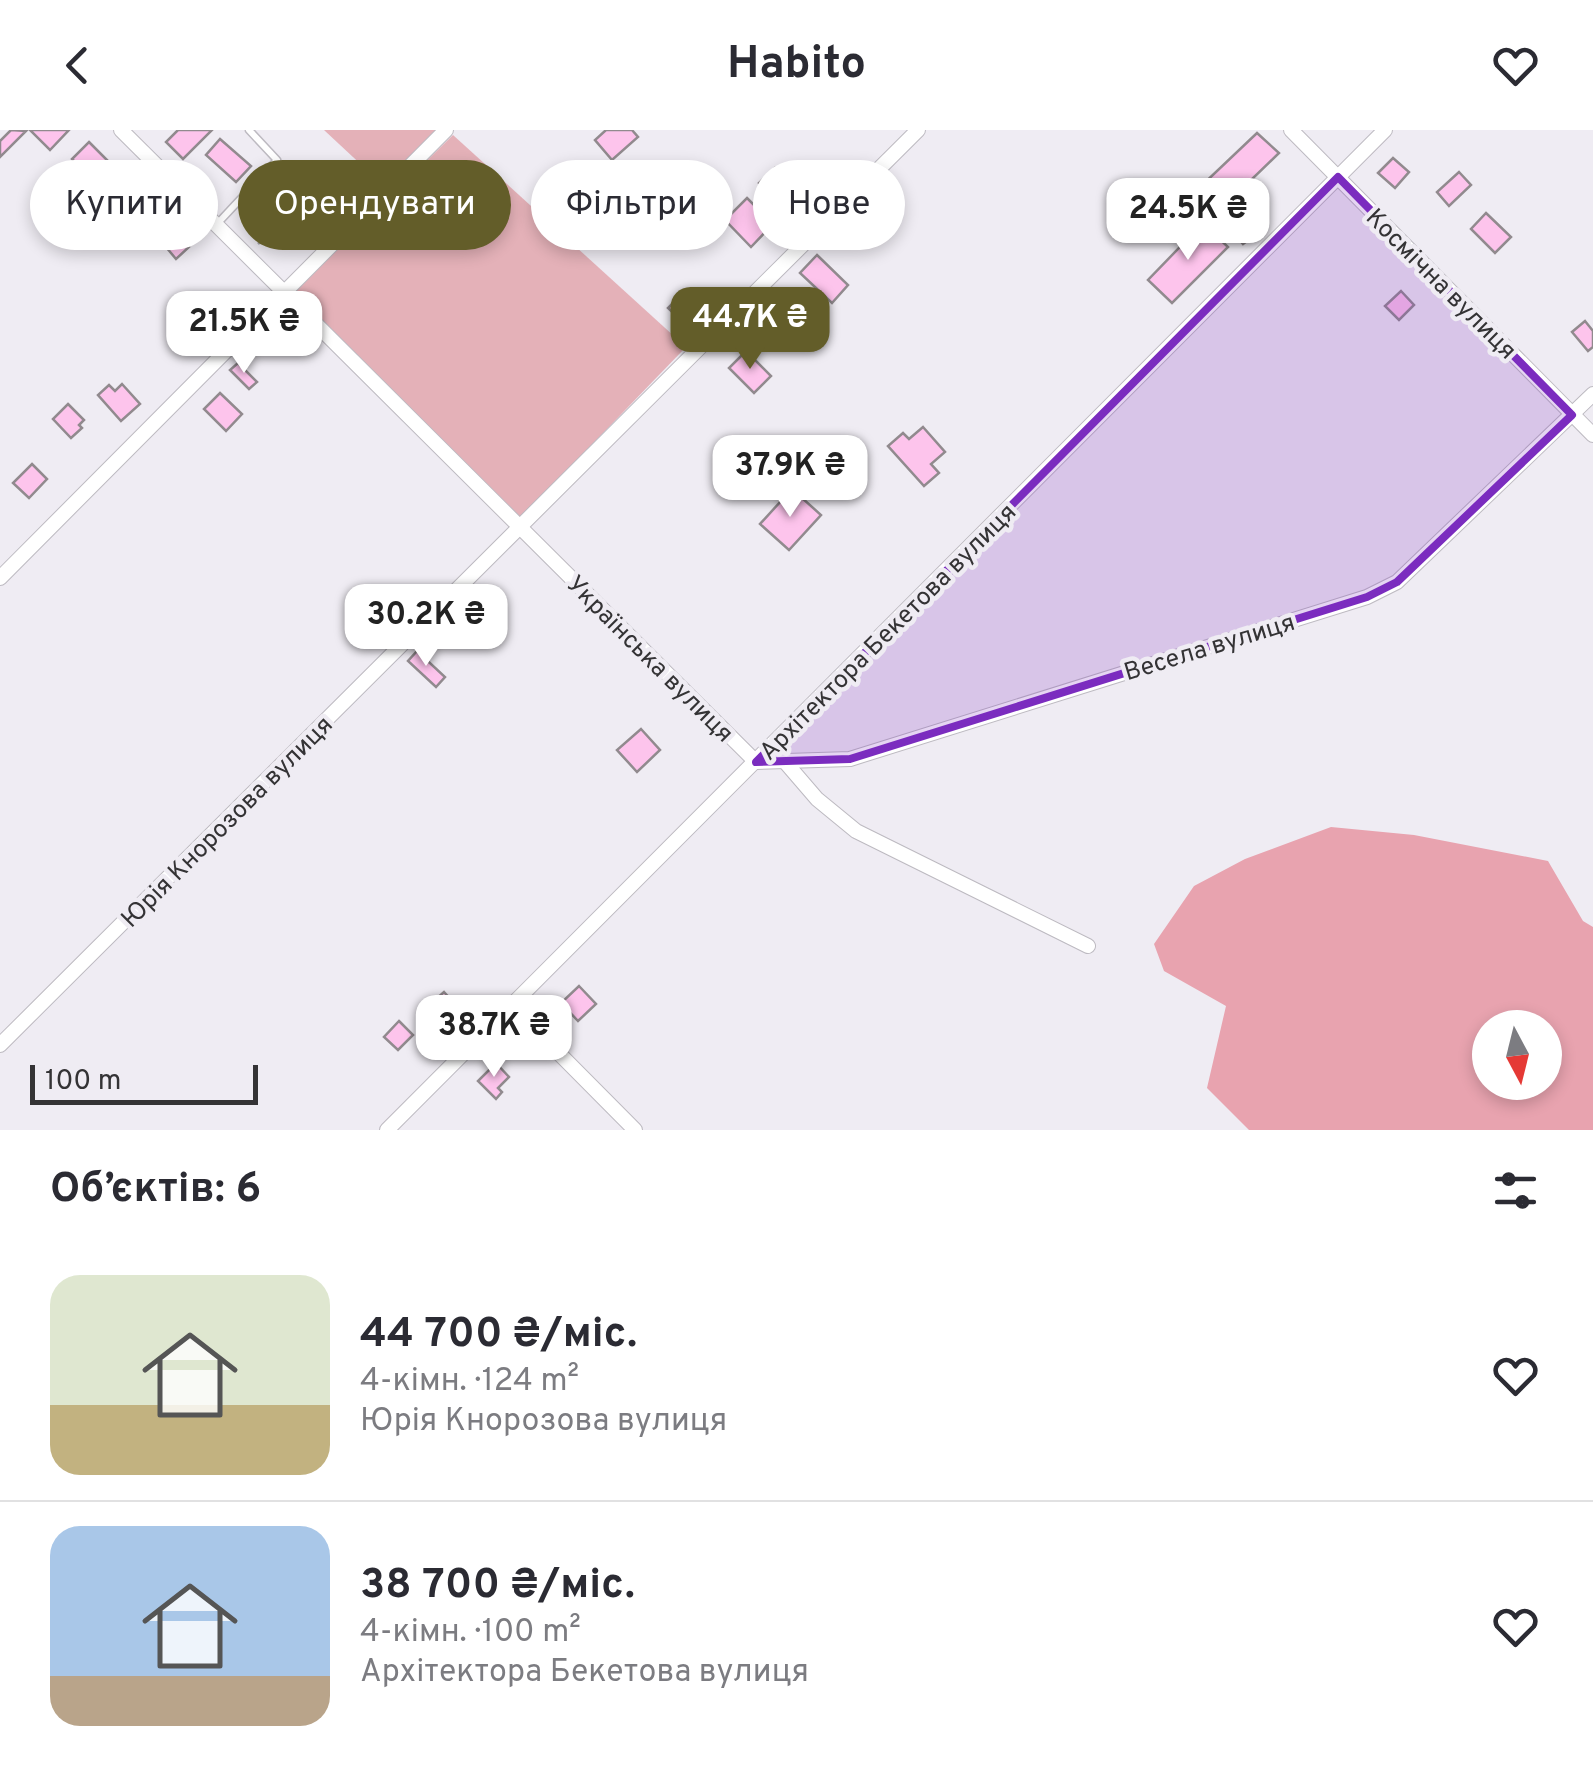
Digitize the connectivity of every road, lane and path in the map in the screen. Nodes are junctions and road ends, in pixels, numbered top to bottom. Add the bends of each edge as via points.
1 (122, 130) edge
2 (249, 130) edge
3 (446, 130) edge
4 (918, 130) edge
5 (1291, 130) edge
6 (1385, 130) edge
7 (152, 160) edge
8 (1338, 177) junction
9 (218, 223) edge
10 (218, 227) edge
11 (253, 250) edge
12 (247, 256) junction
13 (283, 293) junction
14 (1593, 394) edge
15 (1572, 415) junction
16 (1593, 435) edge
17 (521, 528) junction
18 (0, 578) edge
19 (756, 762) junction
20 (786, 763) junction
21 (1088, 946) dead end
22 (512, 1006) junction
23 (0, 1045) edge
24 (387, 1130) edge
25 (635, 1130) edge

1 - 7 street, Українська вулиця
2 - 9 lane via 277,160
3 - 13 street
4 - 17 street, Юрія Кнорозова вулиця
5 - 8 street, Космічна вулиця
6 - 8 street, Архітектора Бекетова вулиця
8 - 15 street, Космічна вулиця
8 - 19 street, Архітектора Бекетова вулиця
10 - 12 street, Українська вулиця
11 - 12 path
12 - 13 street, Українська вулиця
13 - 17 street, Українська вулиця
13 - 18 street
14 - 15 street, Весела вулиця
15 - 16 street, Космічна вулиця
15 - 20 street, Весела вулиця via 1397,582 1367,597 850,759
17 - 19 street, Українська вулиця
17 - 23 street, Юрія Кнорозова вулиця
19 - 20 street, Весела вулиця
19 - 22 street, Архітектора Бекетова вулиця
20 - 21 street via 856,831
22 - 24 street, Архітектора Бекетова вулиця
22 - 25 street

